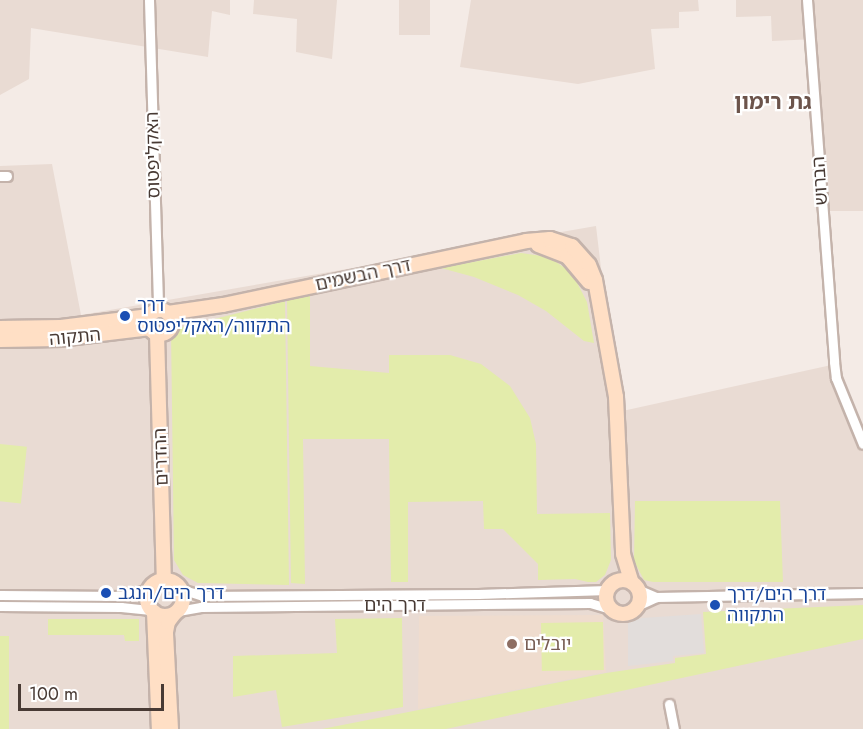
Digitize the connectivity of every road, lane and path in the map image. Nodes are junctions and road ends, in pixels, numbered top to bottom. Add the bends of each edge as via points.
1 (149, 0) edge
2 (807, 0) edge
3 (159, 320) junction
4 (0, 328) edge
5 (0, 340) edge
6 (863, 444) edge
7 (623, 554) junction
8 (164, 580) junction
9 (611, 586) junction
10 (635, 586) junction
11 (181, 589) junction
12 (148, 590) junction
13 (863, 592) edge
14 (0, 595) edge
15 (656, 597) junction
16 (0, 606) edge
17 (637, 606) junction
18 (611, 609) junction
19 (152, 611) junction
20 (176, 612) junction
21 (669, 704) dead end
22 (159, 729) edge
23 (171, 729) edge
24 (674, 729) edge

1 - 3 street, האקליפטוס
2 - 6 street, הברוש via 836,378
3 - 4 street, התקוה
3 - 5 street, התקוה via 60,339
3 - 7 street, דרך הבשמים via 503,246 537,245 557,251 576,263 598,299 617,412
3 - 8 street, ההדרים
7 - 9 street, דרך הבשמים
7 - 10 street, דרך הבשמים
8 - 11 street
8 - 12 street
9 - 10 street via 625,580
9 - 11 street, דרך הים via 478,594 202,596
9 - 18 street via 606,600
10 - 15 street
10 - 17 street
11 - 20 street via 183,601
12 - 14 street via 121,596
12 - 19 street via 147,602
13 - 15 street
15 - 17 street
16 - 19 street
17 - 18 street via 626,613
18 - 20 street, דרך הים via 590,603 201,607
19 - 20 street via 163,616
19 - 22 street
20 - 23 street via 166,632
21 - 24 street

